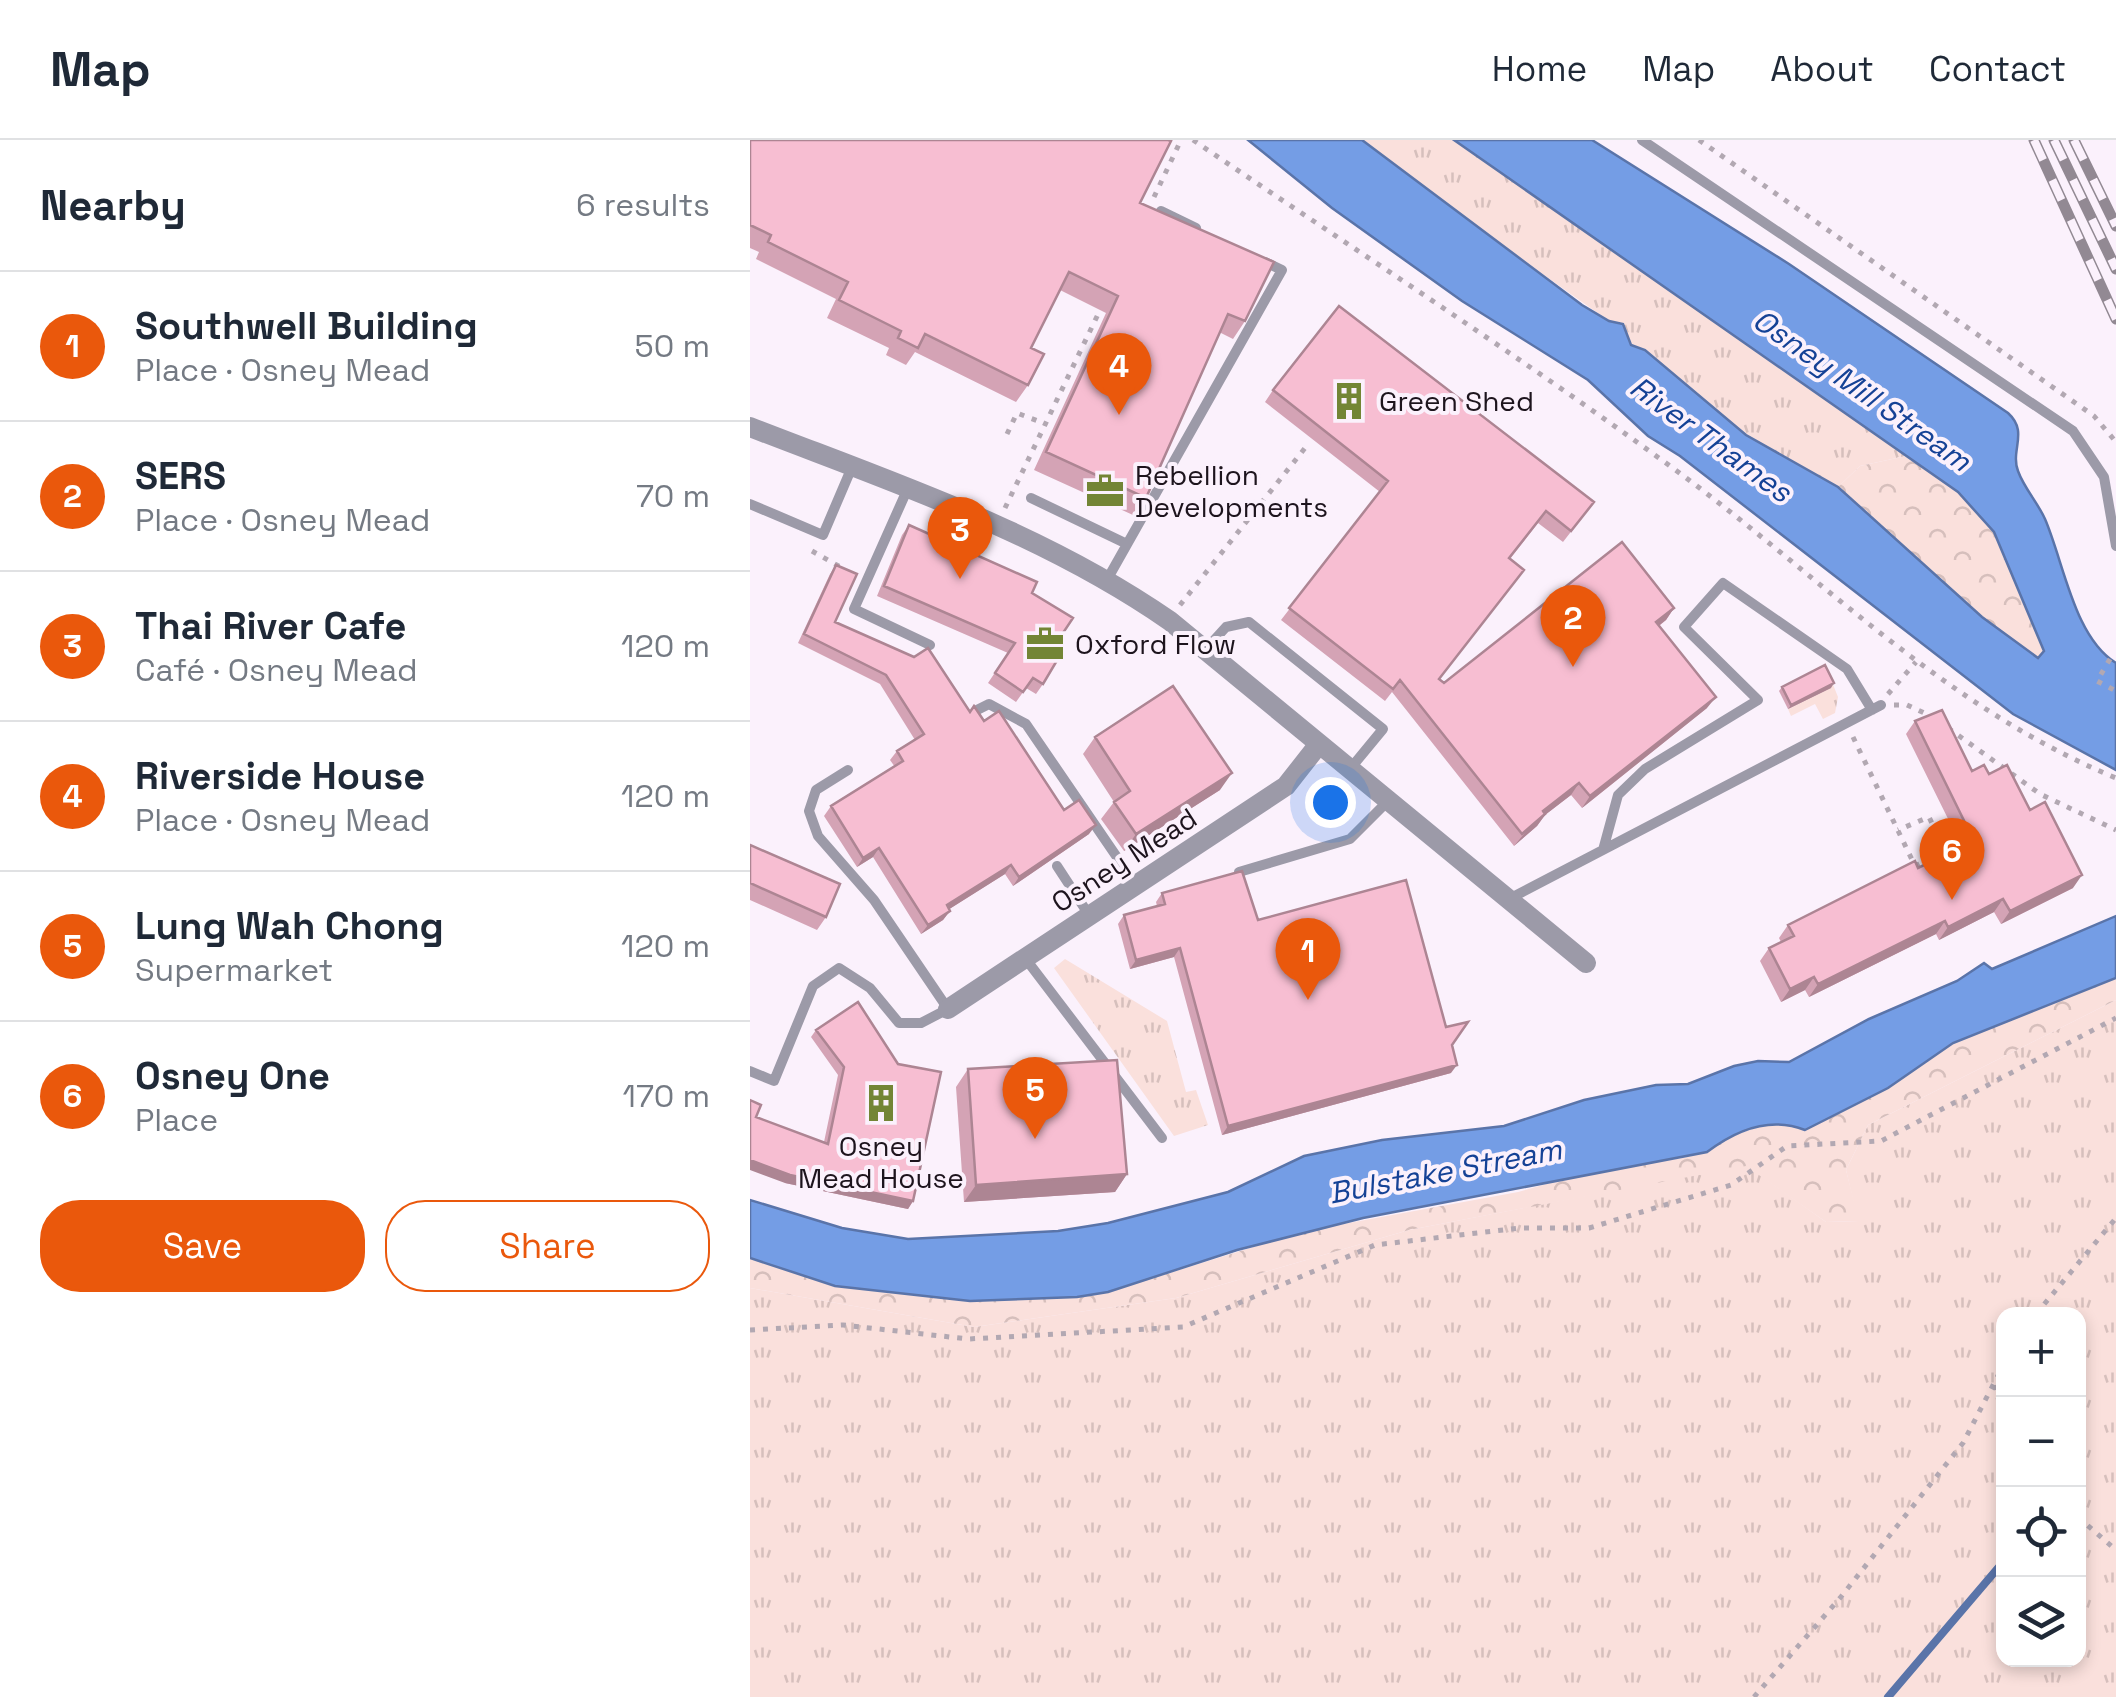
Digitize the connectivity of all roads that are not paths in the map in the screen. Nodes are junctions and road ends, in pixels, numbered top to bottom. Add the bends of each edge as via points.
1 (1642, 140) edge
2 (1161, 210) edge
3 (1213, 236) edge
4 (1248, 253) edge
5 (750, 427) edge
6 (852, 467) junction
7 (2104, 477) junction
8 (908, 488) junction
9 (2116, 494) edge
10 (1030, 498) dead end
11 (750, 504) edge
12 (1127, 544) junction
13 (2116, 546) edge
14 (1108, 578) junction
15 (930, 645) edge
16 (1206, 650) junction
17 (977, 710) edge
18 (1318, 744) junction
19 (848, 770) dead end
20 (1350, 770) junction
21 (1389, 801) junction
22 (1603, 850) junction
23 (1057, 866) edge
24 (1239, 872) edge
25 (1136, 886) junction
26 (1511, 898) junction
27 (1090, 916) junction
28 (1025, 958) junction
29 (1586, 963) dead end
30 (948, 1009) junction
31 (750, 1072) edge
32 (1162, 1138) dead end

1 - 7 lane via 2074,431
2 - 3 lane
4 - 12 lane via 1282,270
5 - 6 street
6 - 8 street
6 - 11 lane via 823,534
7 - 9 lane
7 - 13 lane
8 - 14 street
8 - 15 lane via 854,610
10 - 12 lane
12 - 14 lane
14 - 16 street
16 - 18 street
16 - 20 lane via 1226,627 1249,622 1383,729
17 - 25 lane via 989,704 1026,724
18 - 20 street
18 - 25 street, Osney Mead via 1286,786
19 - 30 lane via 816,790 809,811 818,836 874,900
20 - 21 street
21 - 24 lane via 1350,838
21 - 26 street
22 - 22 lane via 1847,725 1876,708 1847,669 1724,583 1684,628 1758,700 1645,769 1618,795
22 - 26 lane
23 - 27 lane
25 - 27 street, Osney Mead
26 - 29 street
27 - 28 street, Osney Mead
28 - 30 street, Osney Mead
28 - 32 lane
30 - 31 lane via 921,1023 899,1023 870,988 838,968 813,986 774,1081

